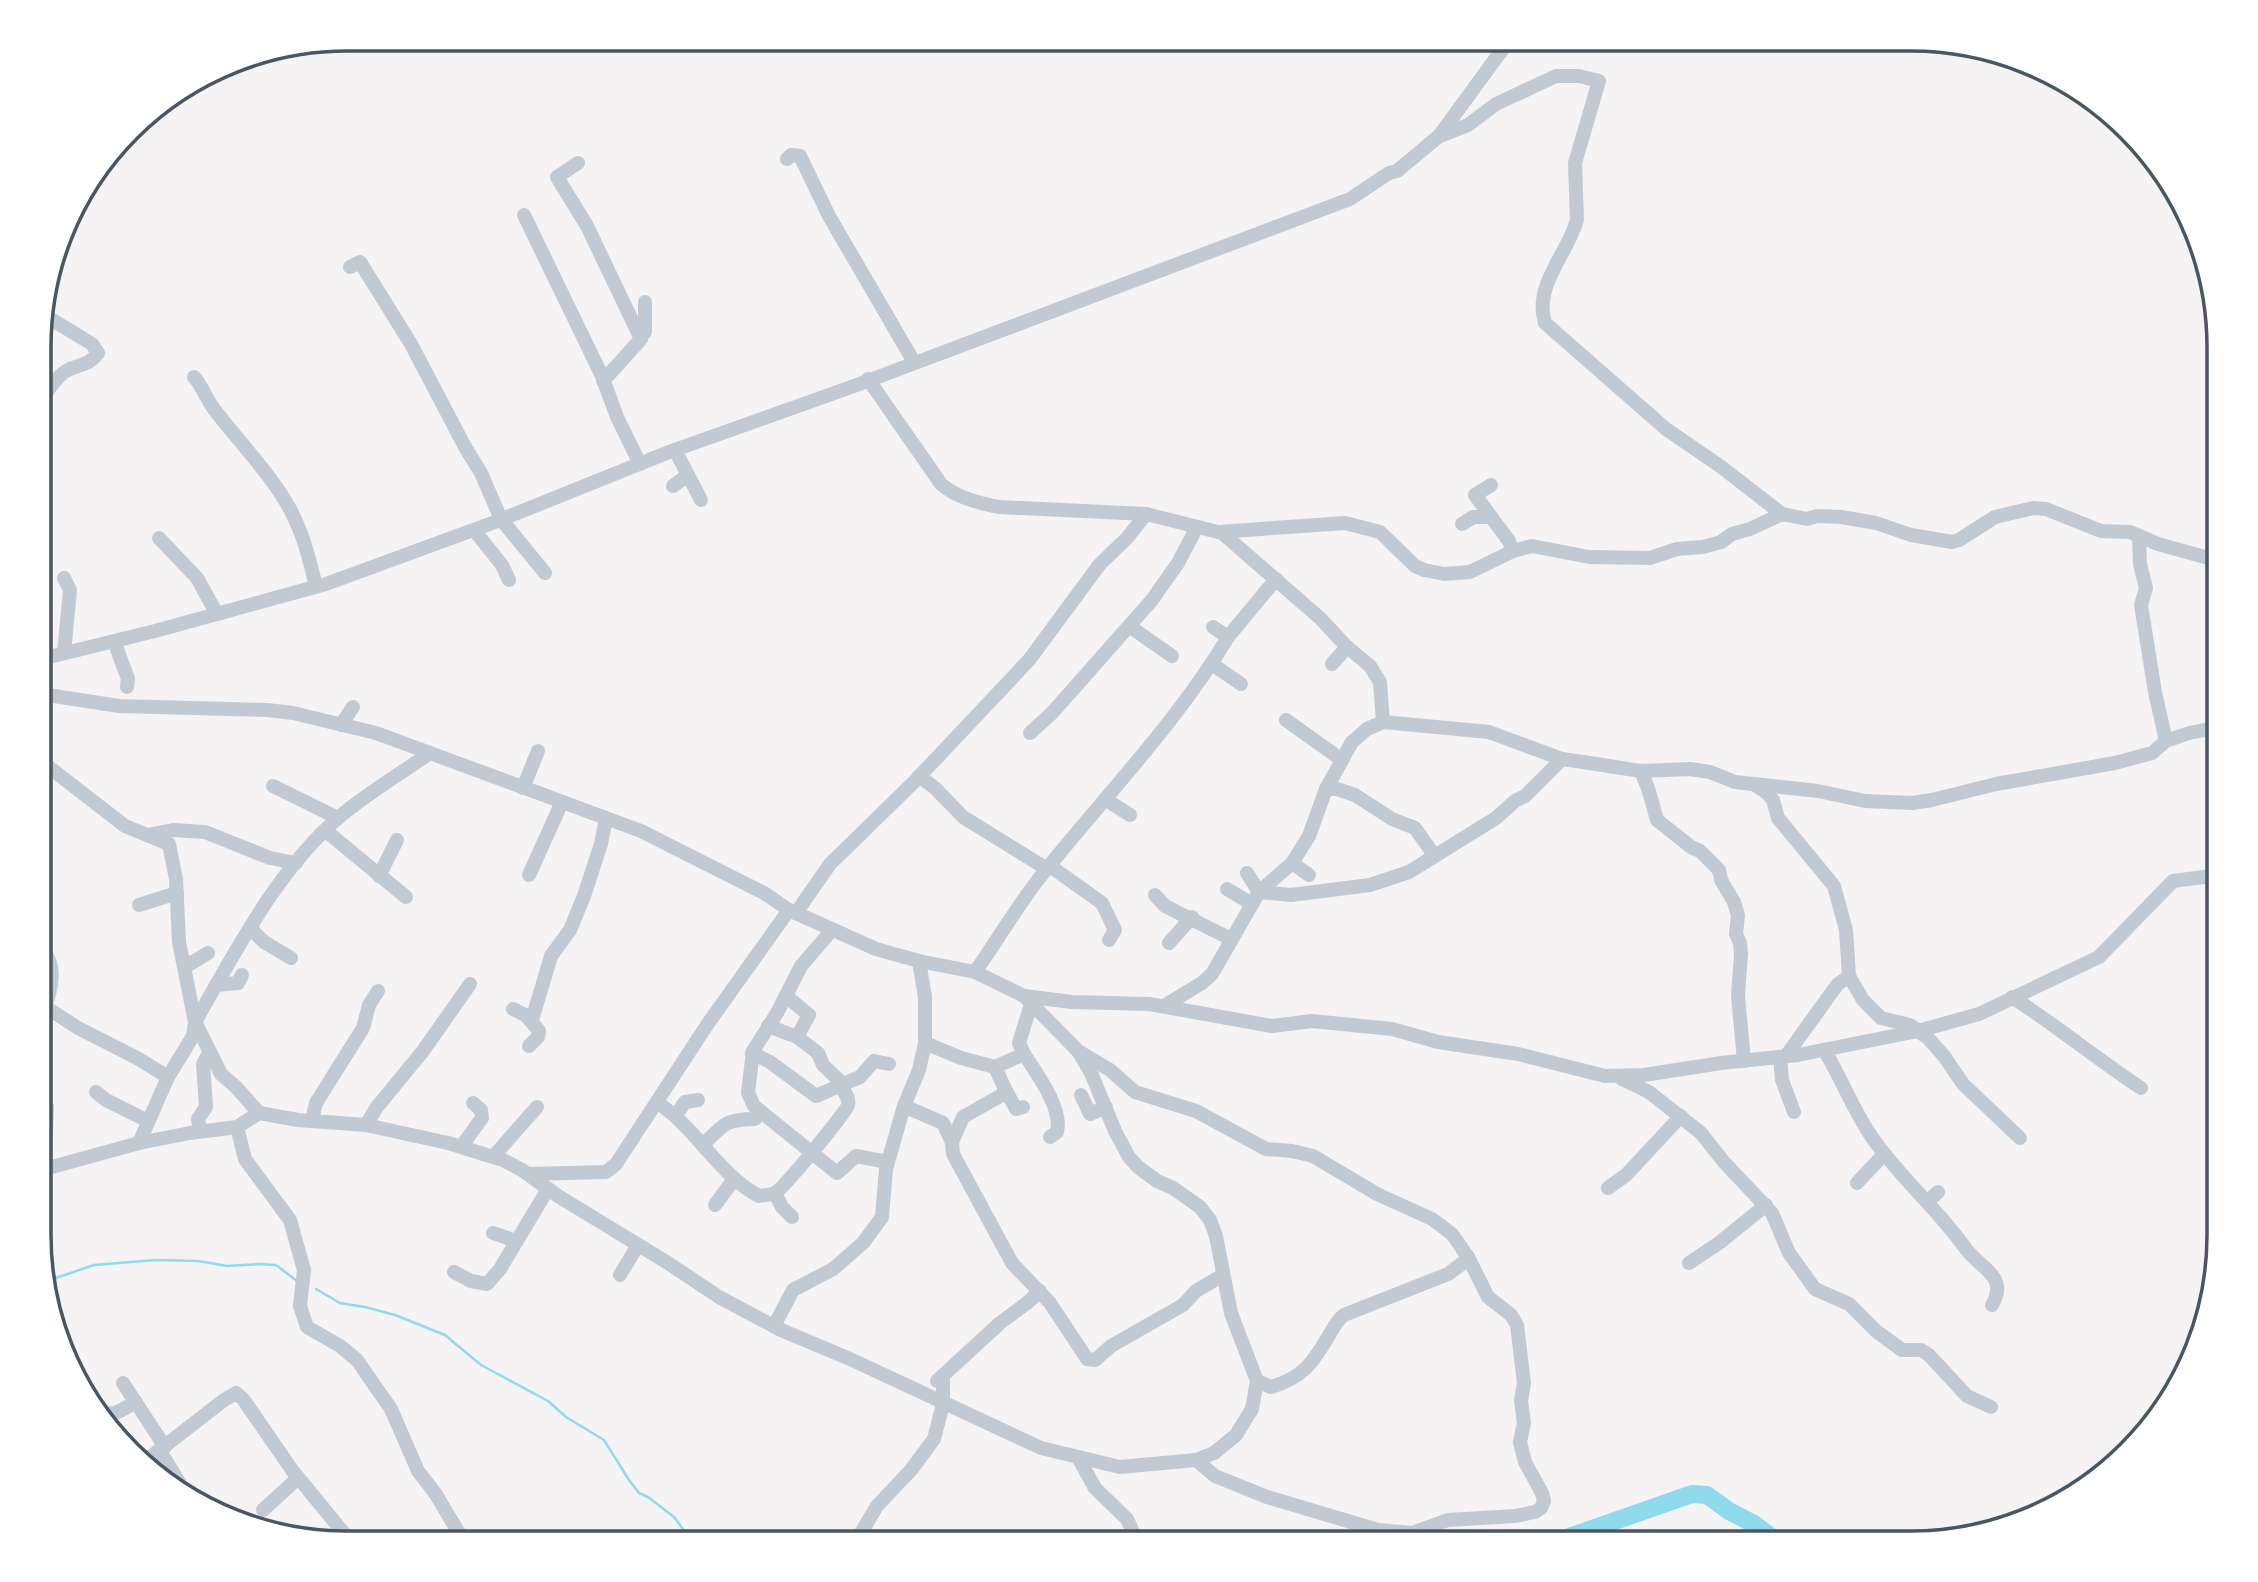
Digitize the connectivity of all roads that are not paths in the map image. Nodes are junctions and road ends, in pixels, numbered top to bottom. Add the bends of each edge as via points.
1 (1501, 51) edge
2 (1438, 136) junction
3 (786, 159) dead end
4 (578, 163) dead end
5 (524, 215) dead end
6 (350, 267) dead end
7 (645, 302) dead end
8 (52, 320) edge
9 (641, 339) junction
10 (914, 362) junction
11 (194, 377) dead end
12 (868, 379) junction
13 (603, 381) junction
14 (51, 387) edge
15 (675, 450) junction
16 (639, 464) junction
17 (688, 475) junction
18 (1492, 485) dead end
19 (673, 486) dead end
20 (701, 500) dead end
21 (1146, 514) junction
22 (1782, 514) junction
23 (1491, 517) junction
24 (501, 519) junction
25 (1462, 524) dead end
26 (1197, 527) junction
27 (474, 530) junction
28 (1221, 532) junction
29 (2139, 536) junction
30 (159, 538) dead end
31 (1513, 551) junction
32 (2207, 557) edge
33 (545, 573) dead end
34 (64, 578) dead end
35 (1276, 579) junction
36 (509, 580) dead end
37 (316, 587) junction
38 (217, 614) junction
39 (1129, 626) junction
40 (1213, 627) dead end
41 (1228, 637) junction
42 (114, 641) junction
43 (1347, 647) junction
44 (64, 653) junction
45 (51, 656) edge
46 (1172, 656) dead end
47 (1212, 664) junction
48 (1332, 664) dead end
49 (1241, 684) dead end
50 (127, 687) dead end
51 (51, 696) edge
52 (353, 707) dead end
53 (1286, 720) dead end
54 (1383, 722) junction
55 (341, 725) junction
56 (2207, 729) edge
57 (1030, 733) dead end
58 (2166, 741) junction
59 (538, 751) dead end
60 (429, 753) junction
61 (1562, 759) junction
62 (1342, 760) junction
63 (51, 769) edge
64 (1641, 771) junction
65 (919, 776) junction
66 (1752, 783) junction
67 (273, 786) dead end
68 (523, 788) junction
69 (1326, 789) junction
70 (1105, 799) junction
71 (562, 802) junction
72 (1130, 816) dead end
73 (338, 818) junction
74 (606, 818) junction
75 (326, 831) junction
76 (146, 836) junction
77 (397, 840) dead end
78 (1434, 855) junction
79 (296, 863) junction
80 (1292, 863) junction
81 (1048, 868) junction
82 (1247, 873) dead end
83 (529, 874) dead end
84 (1309, 875) dead end
85 (379, 876) junction
86 (2207, 877) edge
87 (1227, 889) dead end
88 (177, 893) junction
89 (1155, 895) dead end
90 (406, 897) dead end
91 (1255, 898) junction
92 (139, 905) dead end
93 (792, 911) junction
94 (1192, 918) junction
95 (250, 929) junction
96 (832, 930) junction
97 (1231, 939) junction
98 (1109, 940) dead end
99 (1169, 943) dead end
100 (208, 953) dead end
101 (291, 958) dead end
102 (919, 961) junction
103 (185, 967) junction
104 (975, 972) junction
105 (242, 975) dead end
106 (1849, 976) junction
107 (470, 984) dead end
108 (216, 985) junction
109 (378, 991) dead end
110 (786, 996) junction
111 (2012, 997) junction
112 (1028, 1000) junction
113 (1164, 1006) junction
114 (513, 1009) dead end
115 (51, 1013) edge
116 (530, 1020) junction
117 (195, 1022) junction
118 (768, 1026) junction
119 (1918, 1031) junction
120 (797, 1037) junction
121 (925, 1042) junction
122 (529, 1046) dead end
123 (1824, 1050) junction
124 (1078, 1051) junction
125 (209, 1053) junction
126 (752, 1053) junction
127 (1024, 1054) junction
128 (1783, 1057) junction
129 (1744, 1061) junction
130 (889, 1064) dead end
131 (995, 1068) junction
132 (168, 1077) junction
133 (1618, 1077) junction
134 (841, 1085) junction
135 (2141, 1088) dead end
136 (1005, 1089) junction
137 (748, 1090) junction
138 (96, 1092) dead end
139 (1081, 1095) dead end
140 (698, 1100) dead end
141 (473, 1103) dead end
142 (658, 1103) junction
143 (904, 1106) junction
144 (537, 1107) dead end
145 (1023, 1107) dead end
146 (1106, 1107) junction
147 (761, 1112) junction
148 (1794, 1112) dead end
149 (259, 1113) junction
150 (676, 1115) junction
151 (1681, 1116) junction
152 (312, 1120) junction
153 (148, 1121) junction
154 (366, 1125) junction
155 (722, 1125) junction
156 (237, 1127) junction
157 (200, 1131) junction
158 (1050, 1137) dead end
159 (2020, 1138) dead end
160 (952, 1142) junction
161 (139, 1143) junction
162 (703, 1145) junction
163 (461, 1147) junction
164 (811, 1153) junction
165 (1884, 1154) junction
166 (493, 1157) junction
167 (888, 1162) junction
168 (51, 1168) edge
169 (528, 1174) junction
170 (734, 1179) junction
171 (1857, 1182) dead end
172 (1608, 1188) dead end
173 (548, 1189) junction
174 (775, 1193) junction
175 (715, 1205) dead end
176 (1766, 1205) junction
177 (792, 1217) dead end
178 (493, 1233) dead end
179 (516, 1241) junction
180 (638, 1245) junction
181 (1468, 1257) junction
182 (1689, 1263) dead end
183 (454, 1272) dead end
184 (620, 1275) dead end
185 (1223, 1275) junction
186 (1040, 1291) junction
187 (1992, 1305) dead end
188 (774, 1326) junction
189 (943, 1376) junction
190 (1257, 1381) junction
191 (122, 1383) dead end
192 (923, 1394) junction
193 (136, 1402) junction
194 (943, 1404) junction
195 (1991, 1407) dead end
196 (111, 1414) edge
197 (162, 1449) junction
198 (151, 1457) edge
199 (1079, 1459) junction
200 (1196, 1460) junction
201 (176, 1477) edge
202 (298, 1479) junction
203 (263, 1510) dead end
204 (342, 1531) edge
205 (458, 1531) edge
206 (862, 1531) edge
207 (1132, 1531) edge
208 (1389, 1531) edge
209 (1418, 1531) edge

1 - 2 street
2 - 10 street via 1397,171 1350,199
2 - 22 street via 1468,125 1496,104 1556,76 1599,81 1575,163 1575,229 1552,272 1542,314 1545,323 1666,429
3 - 10 street via 800,156 829,216
4 - 9 street via 557,177 587,226
5 - 13 street
6 - 24 street via 360,261 411,344
7 - 9 street
8 - 14 street via 92,344 98,353 81,367 69,369
9 - 13 street
10 - 12 street
11 - 37 street via 290,509
12 - 15 street
12 - 21 street via 948,490 999,507
13 - 16 street
15 - 16 street
15 - 17 street
16 - 24 street
17 - 19 street
17 - 20 street
18 - 23 street via 1475,495
21 - 26 street
21 - 65 street via 1100,564 1029,660
22 - 29 street via 1807,519 1841,517 1952,542 1995,517 2033,508 2101,531
22 - 31 street via 1721,542 1650,558 1589,557 1532,546
23 - 25 street via 1473,517
23 - 31 street
24 - 27 street
24 - 33 street
26 - 28 street
26 - 39 street via 1178,563
27 - 36 street
27 - 37 street
28 - 31 street via 1345,523 1367,527 1380,532 1415,566 1437,574 1470,572
28 - 35 street
29 - 32 street
29 - 58 street via 2146,588 2141,605
30 - 38 street via 197,578
34 - 44 street via 70,590
35 - 41 street
35 - 43 street
37 - 38 street
38 - 42 street
39 - 46 street
39 - 57 street
40 - 41 street
41 - 47 street
42 - 44 street
42 - 50 street
43 - 48 street
43 - 54 street via 1370,666 1380,682
44 - 45 street
47 - 49 street
47 - 70 street
51 - 55 street via 119,706 267,710
52 - 55 street
53 - 62 street
54 - 61 street via 1489,732
54 - 62 street via 1352,742
55 - 60 street
56 - 58 street
58 - 66 street via 2152,753 2115,763 1912,803
59 - 68 street
60 - 68 street
60 - 73 street
61 - 64 street
61 - 78 street via 1496,818
62 - 69 street
63 - 76 street via 108,814
64 - 66 street via 1690,769
64 - 129 street via 1657,820 1719,870 1734,902 1741,954 1738,996
65 - 81 street via 963,817
65 - 93 street via 830,864
66 - 106 street via 1768,793 1778,818 1834,886 1846,930
67 - 73 street
68 - 71 street
69 - 78 street via 1355,795 1415,828
69 - 80 street via 1309,836
70 - 72 street
70 - 81 street
71 - 74 street
71 - 83 street
73 - 75 street
74 - 93 street via 641,831
74 - 116 street via 584,896 570,930 551,956
75 - 79 street
75 - 85 street
76 - 79 street via 173,830 205,832 270,858
76 - 88 street via 169,844
77 - 85 street
78 - 91 street via 1409,872 1370,885
79 - 95 street
80 - 84 street
80 - 91 street
81 - 98 street via 1102,903 1115,930
81 - 104 street
82 - 91 street
85 - 90 street
86 - 111 street via 2173,881 2099,957
87 - 91 street
88 - 92 street
88 - 103 street
89 - 94 street
91 - 97 street
93 - 96 street
93 - 142 street via 709,1022
94 - 97 street
94 - 99 street
95 - 101 street
95 - 108 street
96 - 102 street
96 - 110 street via 801,966
97 - 113 street via 1212,974
100 - 103 street
102 - 104 street
102 - 121 street
103 - 117 street
104 - 112 street
105 - 108 street via 238,984
106 - 119 street via 1877,1015
106 - 128 street via 1837,985
107 - 154 street
108 - 117 street
109 - 152 street via 363,1028 316,1103
110 - 118 street
110 - 120 street via 809,1015
111 - 119 street via 1979,1014
111 - 135 street
112 - 113 street
112 - 124 street
112 - 127 street via 1019,1043
113 - 133 street via 1272,1026 1312,1021 1392,1029
114 - 116 street
115 - 132 street
116 - 122 street via 539,1031
117 - 125 street
117 - 132 street
118 - 120 street
118 - 126 street
119 - 123 street
119 - 159 street via 1944,1056 1963,1084
120 - 134 street via 818,1053
121 - 131 street
121 - 143 street
123 - 128 street
123 - 165 street via 1862,1123
124 - 146 street
124 - 181 street via 1135,1092 1196,1111 1266,1149 1313,1156 1377,1195 1432,1219 1452,1234
125 - 149 street via 221,1074
125 - 157 street via 203,1064 206,1107 198,1119
126 - 134 street via 816,1096
126 - 137 street
127 - 131 street
127 - 158 street via 1045,1085 1060,1122
128 - 129 street
128 - 148 street via 1782,1080
129 - 133 street
130 - 134 street via 874,1061 860,1077
131 - 136 street
132 - 153 street
133 - 151 street via 1649,1092
134 - 164 street via 849,1107
136 - 145 street via 1016,1109
136 - 160 street via 963,1117
137 - 147 street
137 - 155 street
138 - 153 street
139 - 146 street via 1090,1114
140 - 150 street via 685,1102
141 - 163 street via 482,1118
142 - 150 street
142 - 169 street via 606,1172
143 - 160 street via 943,1123
143 - 167 street
144 - 166 street
146 - 185 street via 1120,1142 1138,1167 1200,1207 1210,1220
147 - 155 street via 755,1119
147 - 164 street
149 - 152 street
149 - 156 street
150 - 162 street
151 - 172 street
151 - 176 street
152 - 154 street
153 - 161 street
154 - 163 street
155 - 162 street
156 - 157 street
156 - 205 street via 245,1159 290,1220 304,1270 300,1306 307,1327 357,1360 391,1409 418,1471
157 - 161 street
160 - 186 street via 953,1154 1013,1263
161 - 168 street
162 - 170 street
163 - 166 street
164 - 167 street via 837,1173 856,1156
164 - 174 street
165 - 171 street
165 - 187 street via 1932,1197 1970,1254 1995,1278 1998,1293
166 - 169 street
167 - 188 street via 885,1208 874,1230 833,1269 793,1290
169 - 173 street
170 - 174 street via 759,1196
170 - 175 street
173 - 179 street
173 - 180 street
174 - 177 street
176 - 182 street
176 - 195 street via 1789,1253 1815,1289 1849,1304 1902,1350 1929,1354 1967,1396
178 - 179 street
179 - 183 street via 486,1284
180 - 184 street
180 - 188 street
181 - 190 street via 1442,1277 1344,1315 1298,1376 1271,1387
181 - 209 street via 1488,1297 1517,1325 1524,1383 1520,1442 1544,1501 1541,1508 1515,1516 1448,1520
185 - 186 street via 1196,1291 1183,1306 1091,1361
185 - 190 street via 1231,1313
186 - 189 street
188 - 192 street
189 - 192 street
189 - 194 street
190 - 200 street via 1252,1409 1236,1435 1214,1453
191 - 193 street
192 - 194 street
193 - 196 street
193 - 197 street
194 - 199 street via 1041,1448
194 - 206 street via 934,1439 877,1506
197 - 198 street
197 - 201 street
197 - 202 street via 236,1393
199 - 200 street via 1120,1467
199 - 207 street via 1095,1488
200 - 208 street via 1215,1476 1267,1497
202 - 203 street
202 - 204 street

